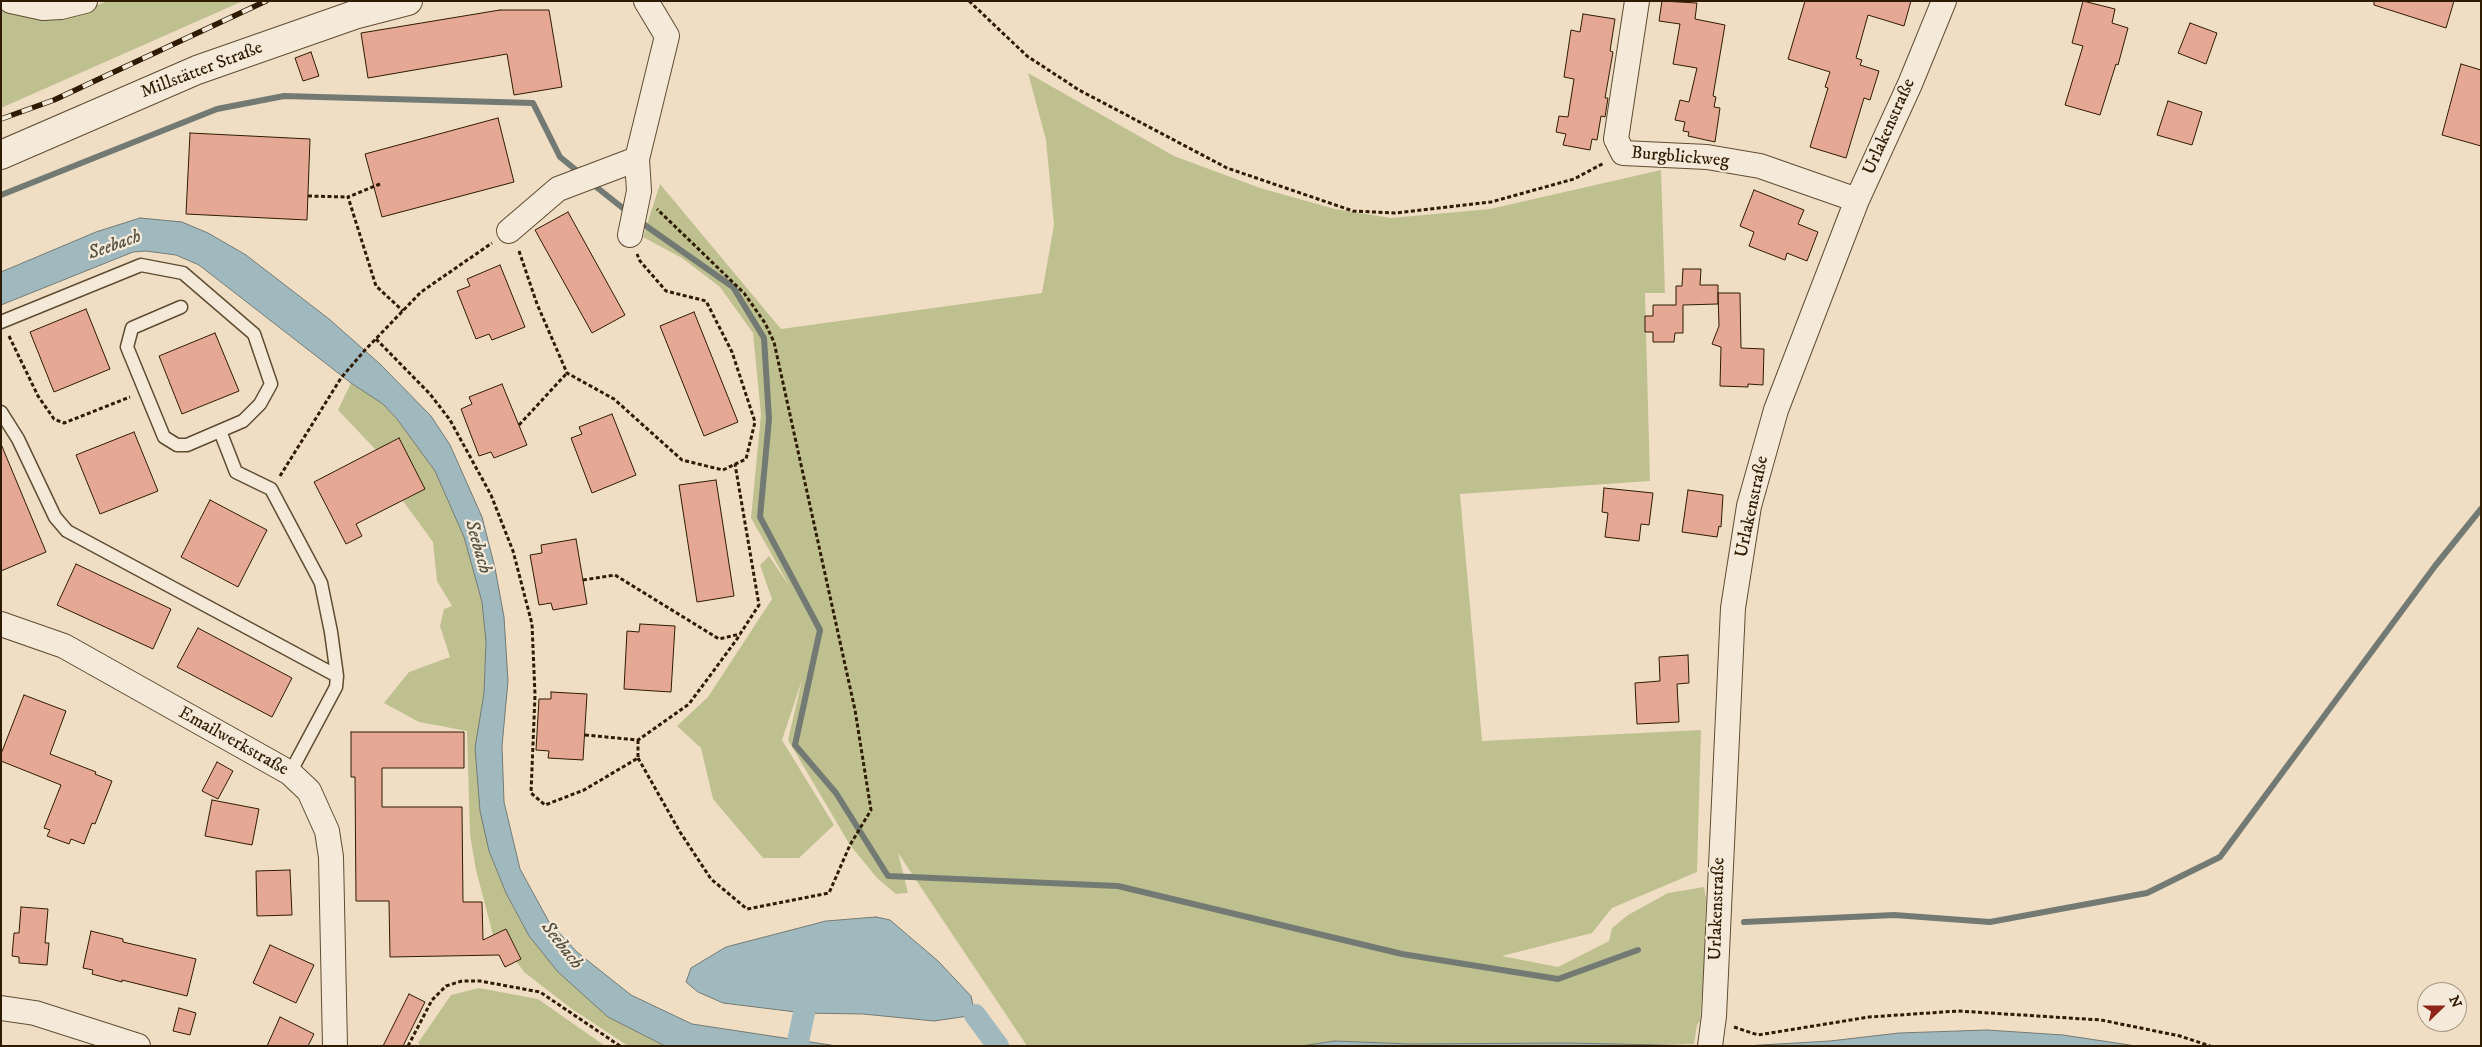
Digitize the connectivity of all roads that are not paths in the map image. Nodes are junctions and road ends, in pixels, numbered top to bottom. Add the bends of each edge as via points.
1 (11, 1) edge
2 (85, 1) edge
3 (408, 1) edge
4 (646, 1) edge
5 (1637, 1) edge
6 (1944, 1) edge
7 (1, 155) edge
8 (637, 159) junction
9 (1857, 200) junction
10 (509, 231) road end
11 (630, 235) road end
12 (181, 306) dead end
13 (4, 327) edge
14 (1, 412) edge
15 (220, 431) junction
16 (1, 624) edge
17 (337, 676) junction
18 (290, 773) junction
19 (1, 1008) edge
20 (1712, 1029) edge
21 (138, 1046) edge
22 (335, 1046) edge

1 - 2 street via 43,8
3 - 7 street, Millstätter Straße via 354,15 197,70
4 - 8 street via 668,36
5 - 9 street, Burgblickweg via 1616,139 1623,153 1708,156 1760,166
6 - 9 street, Urlakenstraße
8 - 10 street via 558,190
8 - 11 street via 639,191
9 - 20 street, Urlakenstraße via 1776,410 1749,506 1733,608
12 - 15 lane via 132,328 126,347 164,437 177,445 187,445
13 - 15 lane via 141,265 183,273 254,334 271,384 260,404 243,421
14 - 17 lane via 18,439 55,517 67,531
15 - 17 lane via 236,472 272,490 321,583
16 - 18 street, Emailwerkstraße via 64,646
17 - 18 lane via 336,687
18 - 22 street, Emailwerkstraße via 309,791 327,831 331,857
19 - 21 street via 35,1013

